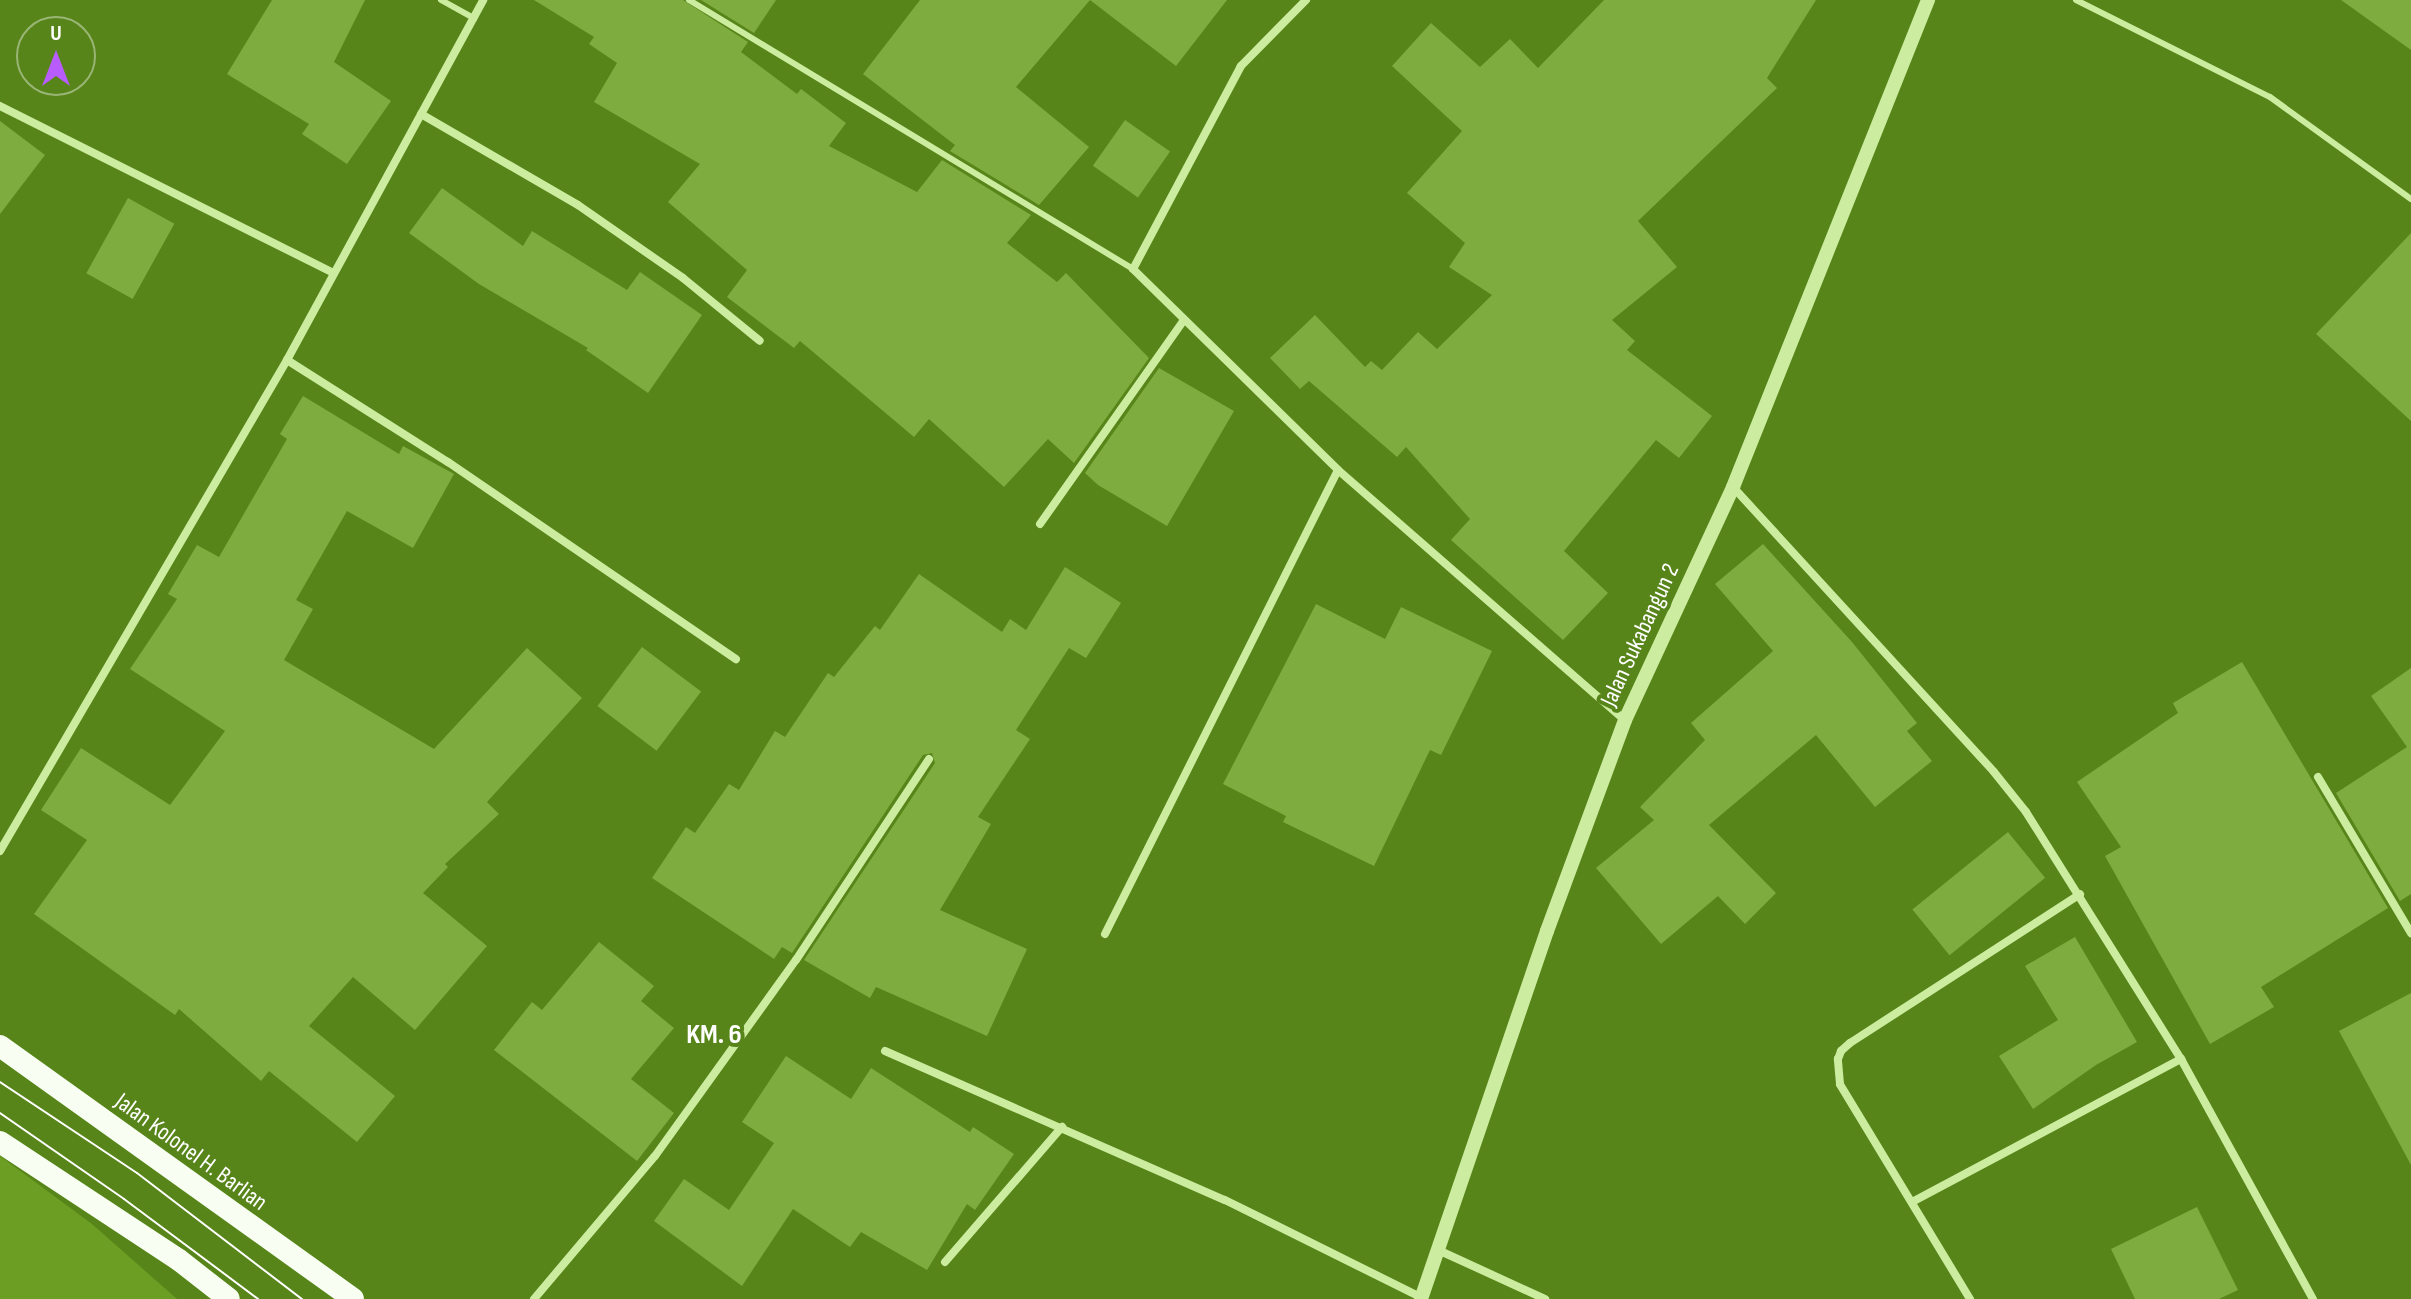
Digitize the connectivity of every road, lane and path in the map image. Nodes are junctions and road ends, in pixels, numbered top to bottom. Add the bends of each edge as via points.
1 (441, 0) edge
2 (483, 0) edge
3 (689, 0) edge
4 (1306, 0) edge
5 (1928, 0) edge
6 (2076, 0) edge
7 (474, 18) junction
8 (0, 106) edge
9 (421, 114) junction
10 (2411, 199) edge
11 (1133, 269) junction
12 (334, 273) junction
13 (1184, 320) junction
14 (760, 341) dead end
15 (287, 360) junction
16 (1338, 470) junction
17 (1733, 487) junction
18 (1040, 524) dead end
19 (736, 659) dead end
20 (1625, 720) junction
21 (929, 759) dead end
22 (2318, 777) dead end
23 (0, 851) edge
24 (2080, 894) junction
25 (2411, 933) edge
26 (1105, 934) dead end
27 (0, 1046) edge
28 (885, 1051) dead end
29 (2181, 1059) junction
30 (1062, 1127) junction
31 (0, 1142) edge
32 (1912, 1202) junction
33 (1438, 1250) junction
34 (945, 1262) dead end
35 (1422, 1298) edge
36 (229, 1299) edge
37 (353, 1299) edge
38 (534, 1299) edge
39 (1545, 1299) edge
40 (1970, 1299) edge
41 (2313, 1299) edge

1 - 7 lane
2 - 7 street
3 - 11 lane
4 - 11 street via 1241,66
5 - 17 street, Jalan Sukabangun 2
6 - 10 lane via 2270,97
7 - 9 street
8 - 12 street
9 - 12 street
9 - 14 street via 578,205 683,278
11 - 13 street
12 - 15 street
13 - 16 street
13 - 18 street
15 - 19 street via 448,462
15 - 23 street
16 - 20 street
16 - 26 street
17 - 20 street, Jalan Sukabangun 2
17 - 24 street via 1994,772
20 - 33 street, Jalan Sukabangun 2
21 - 38 street via 796,960 655,1156
22 - 25 street
24 - 29 street
24 - 32 street via 1841,1051 1840,1084
27 - 37 highway, Jalan Kolonel H. Barlian
28 - 30 street
29 - 32 street
29 - 41 street
30 - 34 street
30 - 35 street
31 - 36 highway
32 - 40 street
33 - 35 street, Jalan Sukabangun 2
33 - 39 street

